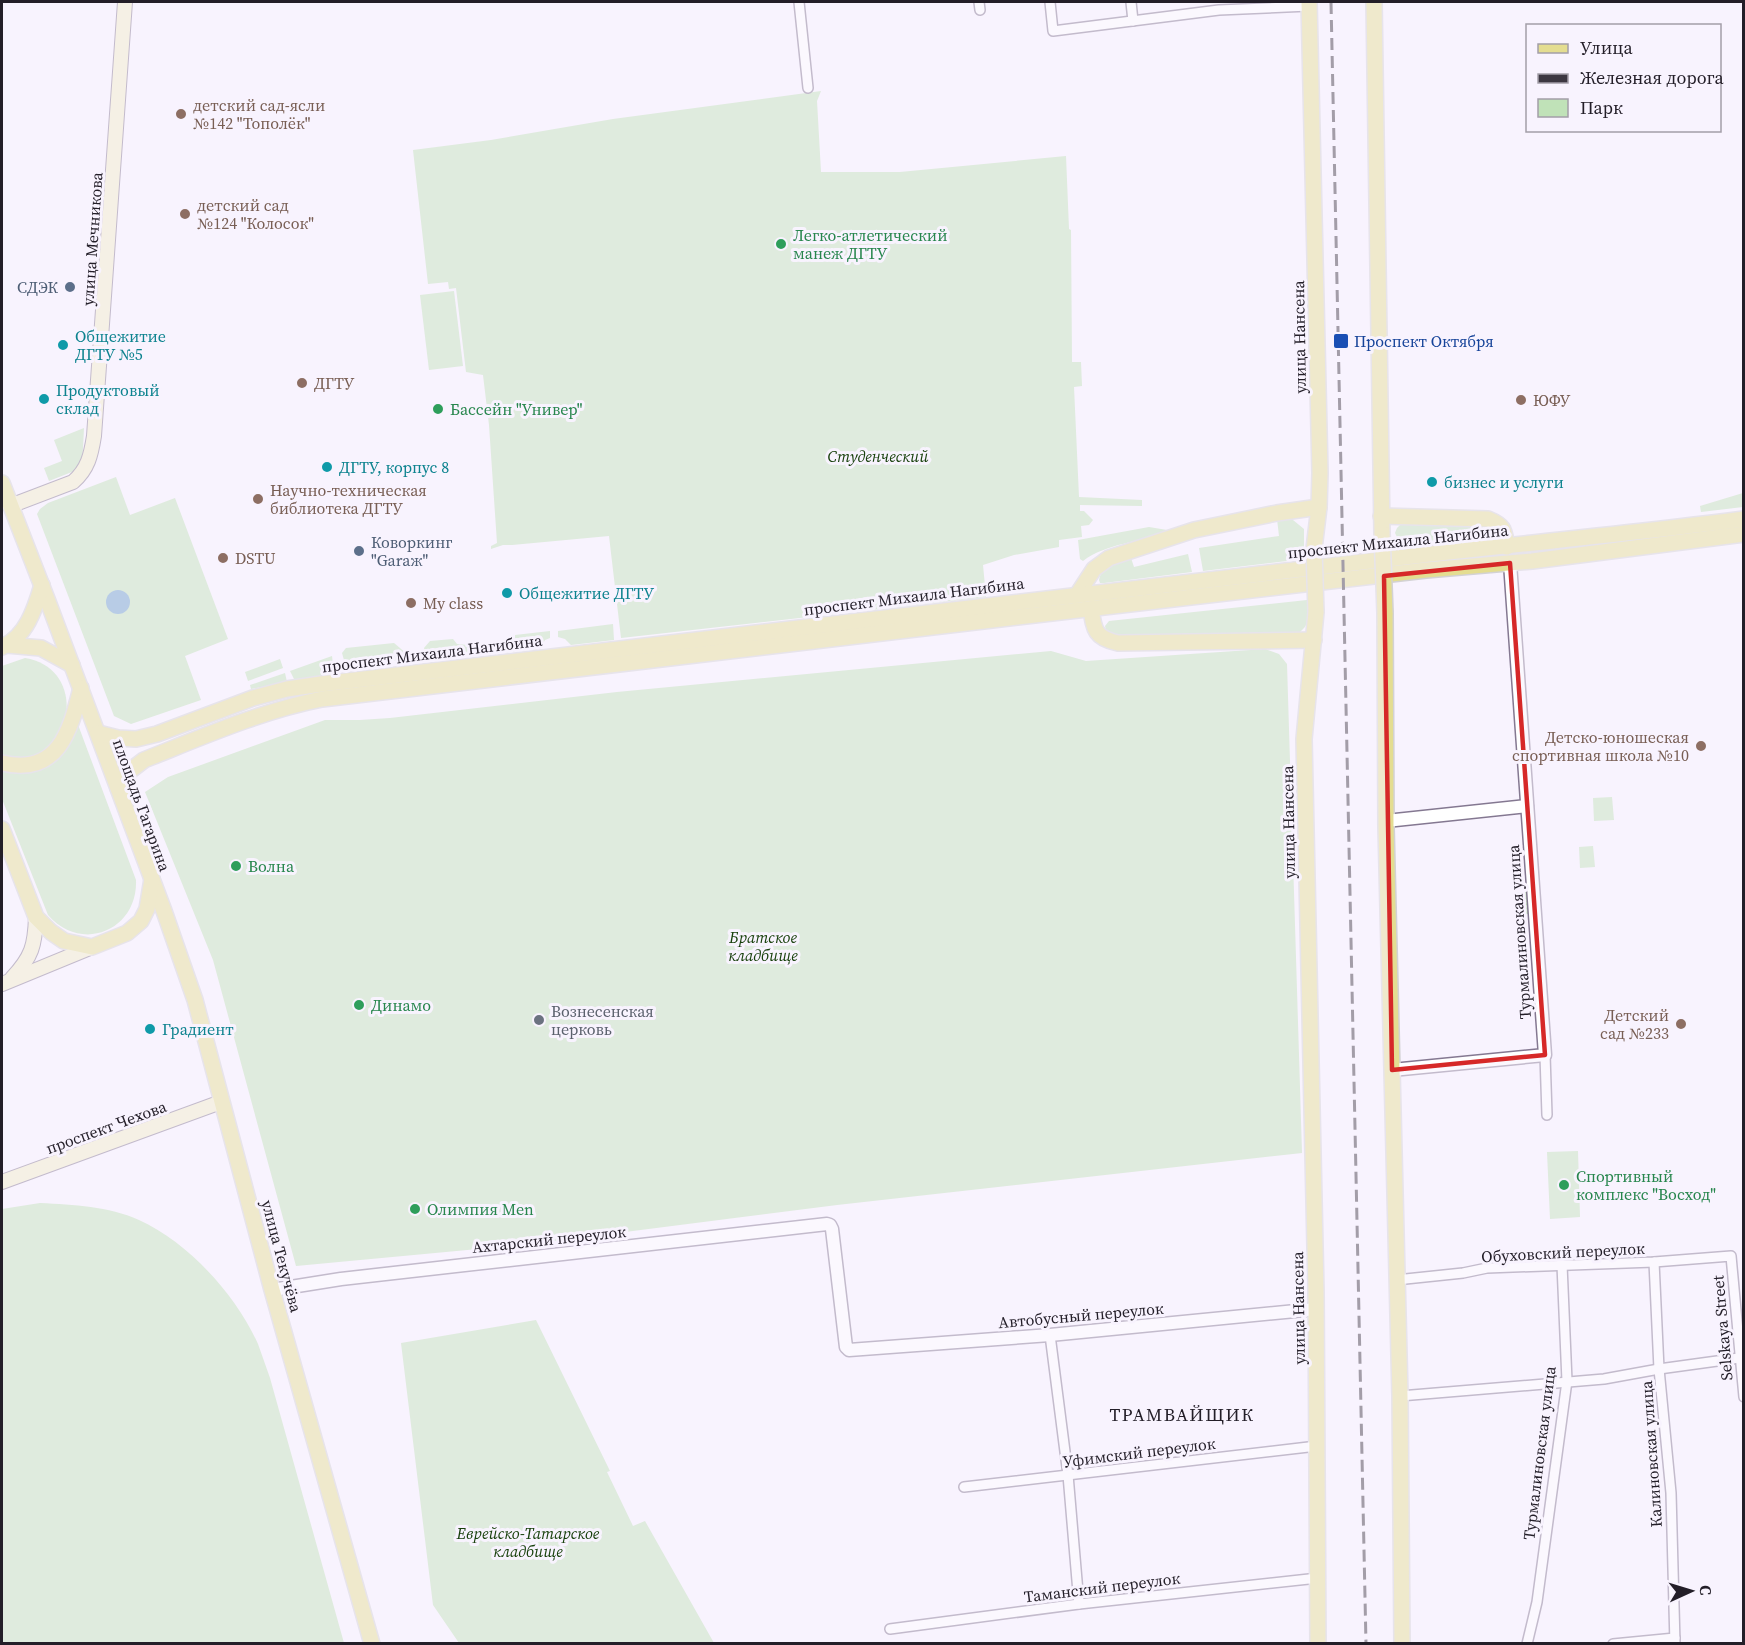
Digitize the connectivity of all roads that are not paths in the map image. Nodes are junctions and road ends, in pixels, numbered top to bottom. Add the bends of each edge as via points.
1 (125, 2) edge
2 (799, 2) edge
3 (1050, 2) edge
4 (1131, 2) edge
5 (1374, 2) edge
6 (1309, 4) edge
7 (1218, 6) edge
8 (1133, 21) junction
9 (808, 88) dead end
10 (1320, 473) junction
11 (2, 483) edge
12 (10, 506) junction
13 (1319, 507) junction
14 (1288, 511) junction
15 (1381, 516) junction
16 (1743, 519) edge
17 (1743, 534) edge
18 (1314, 541) junction
19 (1507, 547) junction
20 (1510, 563) junction
21 (1090, 577) junction
22 (42, 585) junction
23 (1100, 593) junction
24 (1077, 595) junction
25 (1091, 609) junction
26 (1314, 640) junction
27 (4, 646) edge
28 (72, 665) junction
29 (81, 688) junction
30 (98, 733) junction
31 (2, 763) edge
32 (118, 788) junction
33 (1527, 806) junction
34 (1386, 821) junction
35 (2, 829) edge
36 (152, 879) junction
37 (36, 917) junction
38 (92, 947) junction
39 (5, 982) edge
40 (1545, 1056) junction
41 (1392, 1070) junction
42 (221, 1102) junction
43 (1547, 1114) dead end
44 (2, 1182) edge
45 (1731, 1256) joint
46 (1654, 1262) junction
47 (1562, 1265) junction
48 (1396, 1280) junction
49 (272, 1290) junction
50 (1316, 1309) junction
51 (1050, 1335) junction
52 (849, 1350) joint
53 (1739, 1358) junction
54 (1659, 1369) junction
55 (1567, 1381) junction
56 (1400, 1396) junction
57 (1743, 1397) edge
58 (1317, 1446) junction
59 (1068, 1475) junction
60 (964, 1487) dead end
61 (1318, 1578) junction
62 (1079, 1604) junction
63 (890, 1629) dead end
64 (1675, 1641) edge
65 (372, 1644) edge
66 (1318, 1644) edge
67 (1402, 1644) edge
68 (1527, 1644) edge
69 (1613, 1644) edge

1 - 12 main road, улица Мечникова via 90,459 74,482
2 - 9 street
3 - 8 street via 1053,31
4 - 8 street
5 - 15 main road
6 - 7 street
6 - 10 main road, улица Нансена
7 - 8 street
10 - 13 main road, улица Нансена
10 - 14 main road via 1305,499
11 - 12 main road
12 - 22 main road
13 - 14 main road
13 - 18 main road, улица Нансена
14 - 18 main road via 1303,519
14 - 21 main road via 1194,530 1114,556 1097,566
15 - 19 main road via 1488,519 1504,529
15 - 34 main road, bridge
16 - 19 main road, проспект Михаила Нагибина
17 - 20 main road, проспект Михаила Нагибина
18 - 26 main road, улица Нансена, bridge
19 - 23 main road, проспект Михаила Нагибина
20 - 25 main road, проспект Михаила Нагибина
20 - 33 street, Турмалиновская улица
21 - 23 main road
21 - 24 main road
22 - 27 main road via 26,625
22 - 28 main road, площадь Гагарина
23 - 24 main road, проспект Михаила Нагибина
24 - 30 main road, проспект Михаила Нагибина via 321,684 253,698 136,739
25 - 26 main road via 1098,635 1118,643
25 - 32 main road, проспект Михаила Нагибина via 293,704 144,760 130,770
26 - 50 main road, улица Нансена via 1304,739
27 - 28 main road via 42,648
28 - 29 main road, площадь Гагарина
29 - 30 main road, площадь Гагарина
29 - 31 main road via 69,729 51,756 31,765
30 - 32 main road, площадь Гагарина
32 - 36 main road, площадь Гагарина
33 - 34 street
33 - 40 street, Турмалиновская улица
34 - 41 main road
35 - 37 main road
36 - 38 main road, площадь Гагарина via 147,909 136,927
36 - 42 main road, улица Текучёва via 195,1000
37 - 38 main road via 64,941
37 - 39 main road via 29,958
38 - 39 main road
40 - 41 street
40 - 43 street, Турмалиновская улица
41 - 48 main road
42 - 44 main road, проспект Чехова
42 - 49 main road, улица Текучёва
45 - 46 street, Обуховский переулок
45 - 53 street, Selskaya Street
46 - 47 street, Обуховский переулок
46 - 54 street, Калиновская улица
47 - 48 street, Обуховский переулок via 1487,1268
47 - 55 street, Турмалиновская улица
48 - 56 main road
49 - 52 street, Ахтарский переулок via 353,1277 830,1225
49 - 65 main road, улица Текучёва
50 - 51 street, Автобусный переулок
50 - 58 main road, улица Нансена
51 - 52 street, Автобусный переулок
51 - 59 street
53 - 54 street
53 - 57 street, Selskaya Street
54 - 55 street via 1604,1380
54 - 64 street, Калиновская улица via 1671,1493
55 - 56 street
55 - 68 street, Турмалиновская улица via 1539,1591
56 - 67 main road
58 - 59 street, Уфимский переулок
58 - 61 main road, улица Нансена
59 - 60 street, Уфимский переулок
59 - 62 street
61 - 62 street, Таманский переулок
61 - 66 main road, улица Нансена
62 - 63 street, Таманский переулок
64 - 69 street

